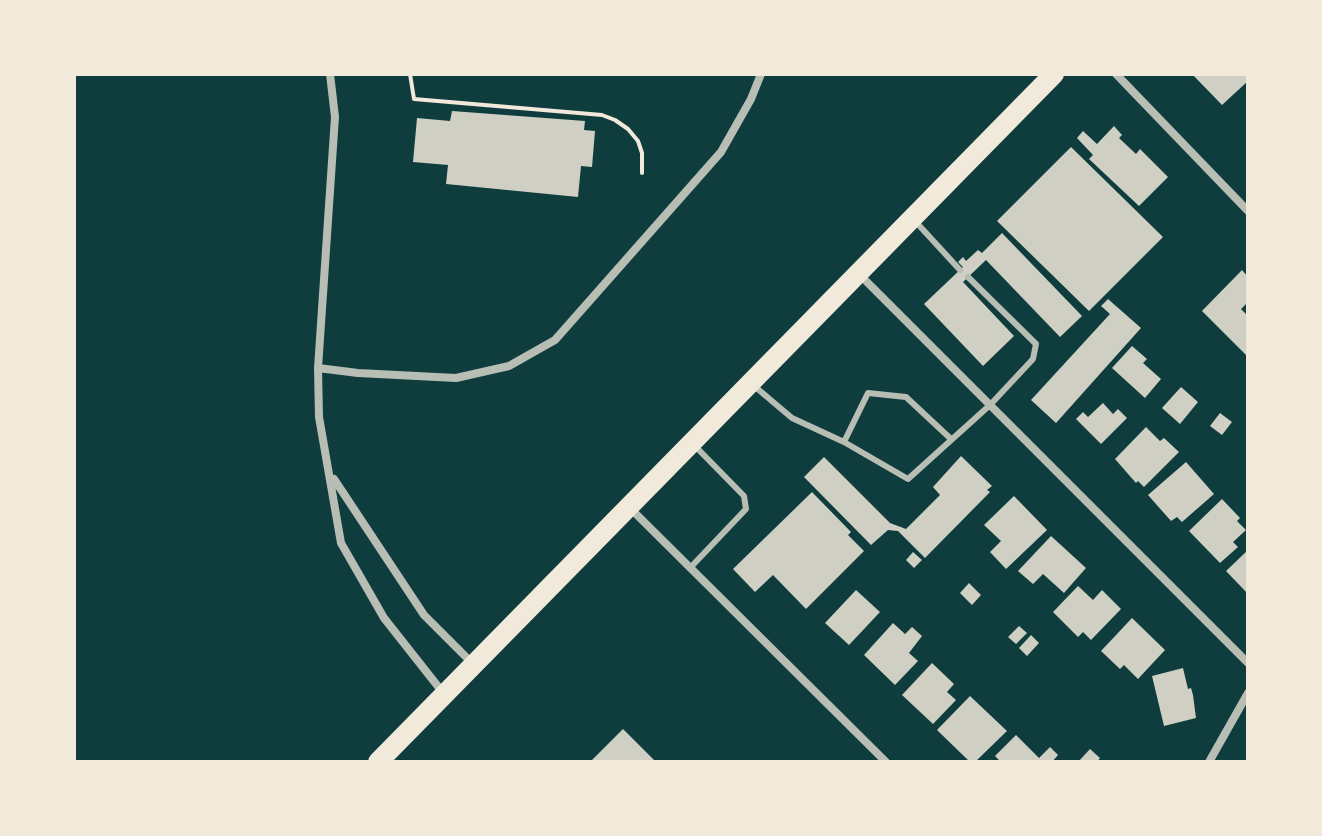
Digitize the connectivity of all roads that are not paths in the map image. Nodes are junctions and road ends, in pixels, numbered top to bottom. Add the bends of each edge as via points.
1 (330, 74) edge
2 (761, 74) edge
3 (1054, 74) edge
4 (1116, 74) edge
5 (1248, 211) edge
6 (912, 219) junction
7 (960, 270) dead end
8 (859, 273) junction
9 (968, 277) dead end
10 (318, 368) junction
11 (750, 383) junction
12 (990, 405) junction
13 (951, 439) junction
14 (844, 442) junction
15 (691, 443) junction
16 (331, 475) junction
17 (629, 507) junction
18 (690, 568) junction
19 (1248, 663) edge
20 (474, 665) junction
21 (1248, 693) edge
22 (444, 695) junction
23 (378, 762) edge
24 (886, 762) edge
25 (1209, 762) edge

1 - 10 street via 335,117
2 - 10 street via 721,152 555,340 509,366 456,378
3 - 6 main road
4 - 5 street
6 - 7 lane
6 - 8 main road
8 - 11 main road
8 - 12 street
9 - 12 lane via 1036,344 1033,359
10 - 16 street via 319,417
11 - 14 lane via 792,418
11 - 15 main road
12 - 13 lane
12 - 19 street
13 - 14 lane via 908,479
13 - 14 lane via 906,397 868,393
15 - 17 main road
15 - 18 lane via 744,496 746,509
16 - 20 street via 424,615
16 - 22 street via 341,543 351,563 384,618
17 - 18 street
17 - 20 main road
18 - 24 street
20 - 22 main road
21 - 25 street
22 - 23 main road

